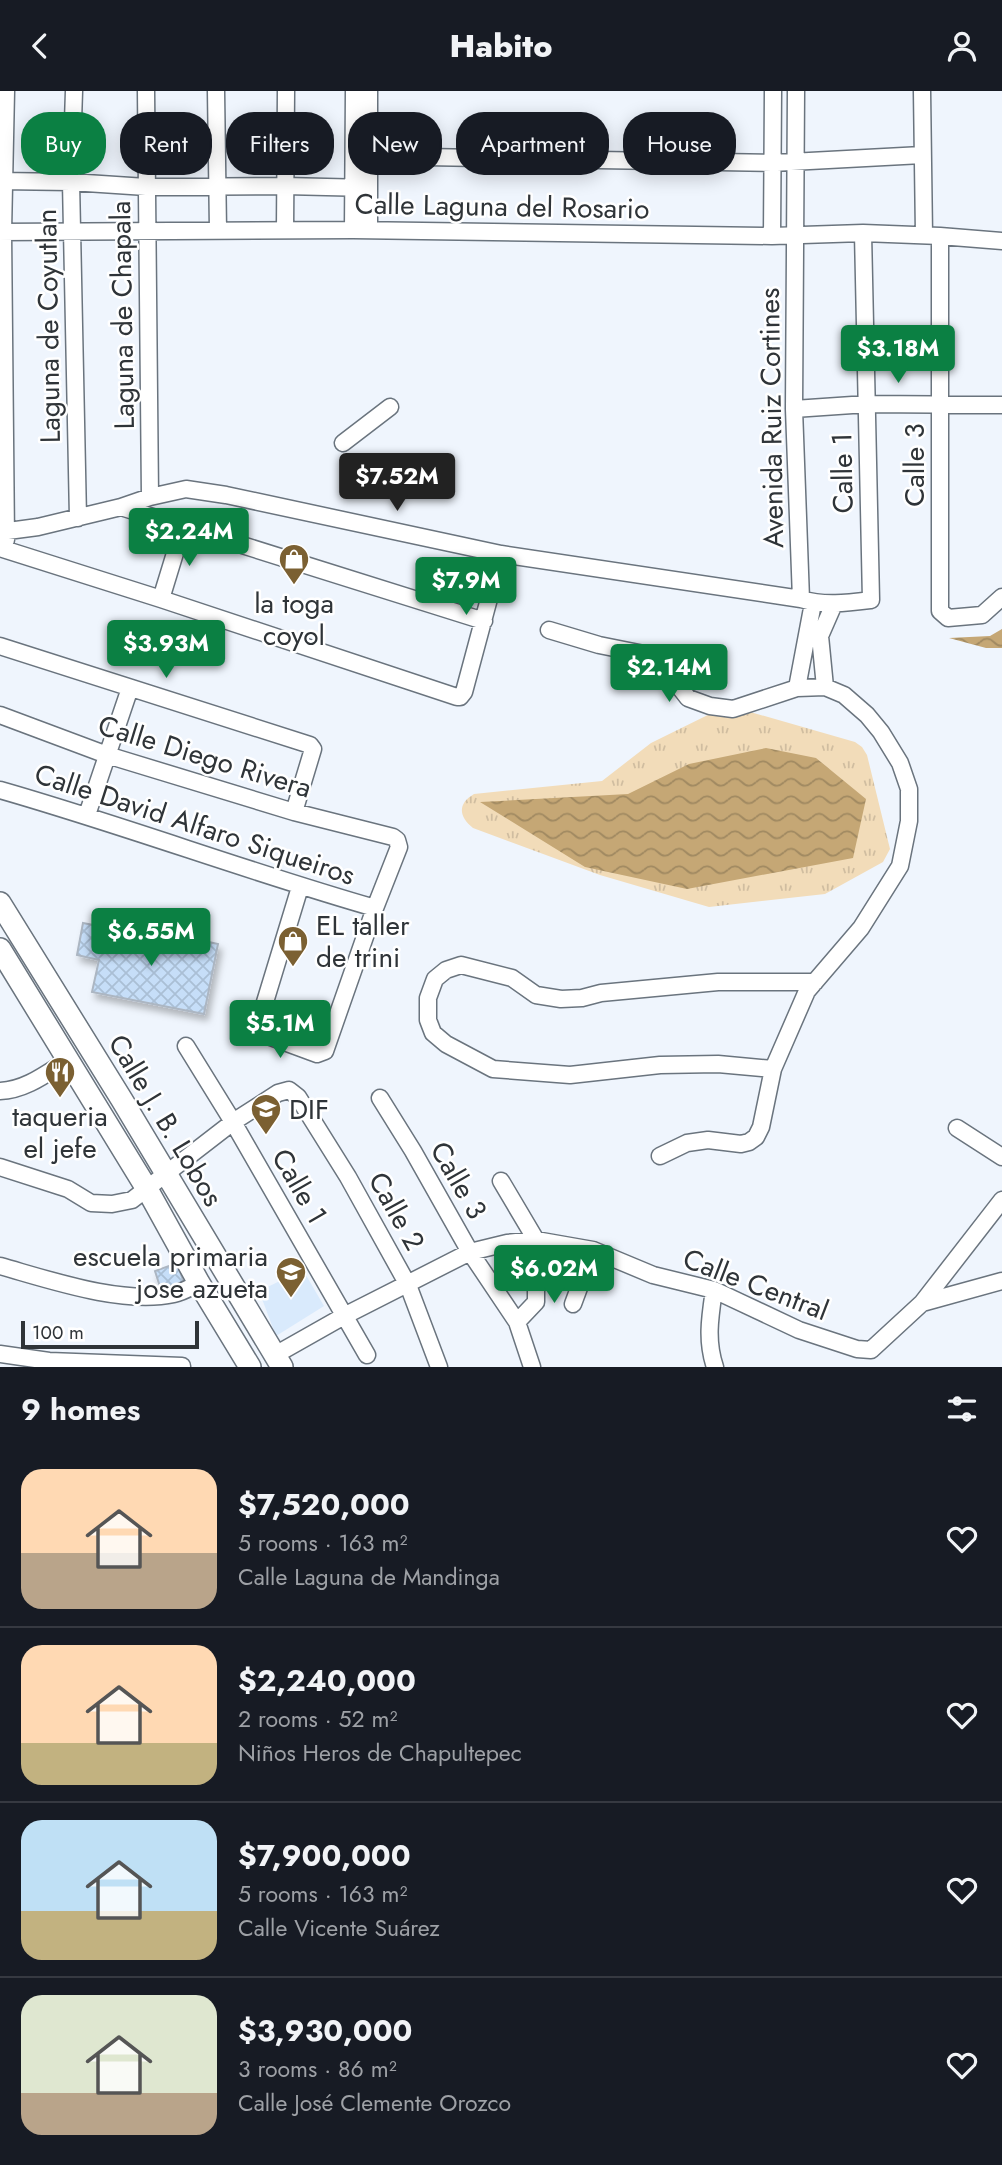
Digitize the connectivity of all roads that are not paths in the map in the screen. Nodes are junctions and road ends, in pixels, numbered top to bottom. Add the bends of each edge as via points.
1 (6, 91) edge
2 (74, 91) edge
3 (146, 91) edge
4 (216, 91) edge
5 (286, 91) edge
6 (354, 91) edge
7 (369, 91) edge
8 (773, 91) edge
9 (796, 91) edge
10 (922, 91) edge
11 (369, 112) edge
12 (922, 155) junction
13 (442, 157) edge
14 (796, 162) junction
15 (772, 163) junction
16 (363, 175) edge
17 (2, 181) edge
18 (71, 182) junction
19 (285, 186) junction
20 (146, 187) junction
21 (219, 187) junction
22 (360, 188) junction
23 (218, 230) junction
24 (285, 230) junction
25 (361, 230) junction
26 (2, 232) edge
27 (73, 232) junction
28 (146, 232) junction
29 (863, 233) junction
30 (932, 235) junction
31 (772, 236) junction
32 (796, 236) junction
33 (1002, 241) edge
34 (867, 404) junction
35 (941, 404) junction
36 (1002, 405) edge
37 (390, 407) dead end
38 (794, 409) junction
39 (343, 443) dead end
40 (150, 497) junction
41 (121, 507) junction
42 (78, 518) junction
43 (183, 527) junction
44 (3, 531) edge
45 (3, 549) edge
46 (501, 554) junction
47 (1002, 597) edge
48 (161, 599) junction
49 (807, 601) junction
50 (834, 604) junction
51 (484, 621) junction
52 (549, 630) dead end
53 (813, 636) junction
54 (0, 646) edge
55 (825, 687) junction
56 (130, 688) junction
57 (797, 688) junction
58 (0, 715) edge
59 (107, 755) junction
60 (0, 790) edge
61 (293, 812) junction
62 (87, 815) junction
63 (300, 887) junction
64 (0, 903) edge
65 (375, 908) junction
66 (0, 949) edge
67 (815, 982) junction
68 (186, 1046) dead end
69 (68, 1060) junction
70 (773, 1069) junction
71 (0, 1091) edge
72 (380, 1098) dead end
73 (233, 1122) junction
74 (957, 1128) dead end
75 (660, 1156) dead end
76 (1002, 1157) edge
77 (0, 1167) edge
78 (166, 1173) junction
79 (501, 1181) dead end
80 (147, 1189) junction
81 (1002, 1200) edge
82 (536, 1240) junction
83 (593, 1250) junction
84 (470, 1252) junction
85 (0, 1266) edge
86 (1002, 1281) edge
87 (199, 1283) junction
88 (408, 1285) junction
89 (715, 1290) junction
90 (922, 1303) junction
91 (573, 1304) dead end
92 (344, 1316) junction
93 (517, 1322) junction
94 (0, 1354) edge
95 (367, 1355) dead end
96 (279, 1361) edge
97 (48, 1364) edge
98 (182, 1366) edge
99 (250, 1367) edge
100 (439, 1367) edge
101 (532, 1367) edge
102 (715, 1367) edge

1 - 17 street
2 - 18 street, Laguna de Coyutlan
3 - 20 street, Laguna de Chapala
4 - 21 street
5 - 19 street
6 - 22 street
7 - 11 street
8 - 15 street
9 - 14 street, Avenida Ruiz Cortines
10 - 12 street
12 - 14 street
12 - 30 street
13 - 15 street
14 - 15 street
14 - 32 street, Avenida Ruiz Cortines
15 - 31 street
16 - 22 street
17 - 18 street
17 - 26 street
18 - 20 street
18 - 27 street, Laguna de Coyutlan
19 - 21 street
19 - 22 street
19 - 24 street
20 - 21 street
20 - 28 street, Laguna de Chapala
21 - 23 street
22 - 25 street
23 - 24 street, Calle Laguna del Rosario
23 - 28 street, Calle Laguna del Rosario
24 - 25 street, Calle Laguna del Rosario
25 - 31 street, Calle Laguna del Rosario
26 - 27 street, Calle Laguna del Rosario
26 - 44 street
27 - 28 street, Calle Laguna del Rosario
27 - 42 street, Laguna de Coyutlan
28 - 40 street, Laguna de Chapala
29 - 30 street, Calle Laguna del Rosario
29 - 32 street, Calle Laguna del Rosario
29 - 34 street, Calle 1
30 - 33 street, Calle Laguna del Rosario
30 - 35 street, Calle 3
31 - 32 street, Calle Laguna del Rosario
32 - 38 street, Avenida Ruiz Cortines
34 - 35 street
34 - 38 street
34 - 50 street, Calle 1 via 871,600
35 - 36 street
35 - 47 street, Calle 3 via 940,611 948,618 982,615
37 - 39 street
38 - 49 street, Avenida Ruiz Cortines
40 - 41 street, Calle 1
40 - 46 street, Calle 1 via 186,489 226,495
41 - 42 street, Calle 1
41 - 43 street
42 - 44 street, Calle 1
43 - 48 street
43 - 51 street
44 - 45 street
45 - 48 street
46 - 49 street, Calle 1
46 - 51 street
48 - 51 street via 460,697
49 - 50 street, Calle 1
49 - 53 street, Avenida Ruiz Cortines
50 - 53 street
52 - 57 street via 649,655 688,698 710,706 733,709
53 - 55 street
53 - 57 street
54 - 56 street
55 - 57 street
55 - 67 street via 855,702 881,732 905,774 909,821 900,866 887,889
56 - 59 street
56 - 61 street via 310,745 313,749
58 - 59 street, Calle Diego Rivera
59 - 61 street, Calle Diego Rivera
59 - 62 street
60 - 62 street, Calle David Alfaro Siqueiros
61 - 65 street, Calle Diego Rivera via 397,840 399,847
62 - 63 street, Calle David Alfaro Siqueiros
63 - 65 street, Calle David Alfaro Siqueiros
63 - 65 street via 258,1030 317,1054 325,1051
64 - 78 main road, Calle J. B. Lobos
66 - 69 main road, Calle J. B. Lobos
67 - 70 street
67 - 70 street via 718,982 561,999 536,995 512,978 461,965 446,969 435,979 428,998 433,1033 493,1069 570,1075 660,1065
68 - 73 street, Calle 1
69 - 71 street via 15,1090
69 - 80 main road, Calle J. B. Lobos
70 - 75 street via 761,1127 749,1142 687,1143
72 - 84 street, Calle 3
73 - 78 street
73 - 88 street, Calle 2 via 278,1093 289,1090 298,1097
73 - 92 street, Calle 1
74 - 76 street
77 - 80 street via 68,1189 91,1203 132,1201
78 - 80 street
78 - 96 main road, Calle J. B. Lobos
79 - 82 street
80 - 87 main road, Calle J. B. Lobos
81 - 90 street
82 - 83 street, Calle Central
82 - 84 street, Calle Central
82 - 93 street via 536,1302
83 - 89 street, Calle Central via 653,1275
83 - 91 street
84 - 88 street, Calle Central
84 - 93 street, Calle 3
85 - 87 street via 100,1292 142,1296 175,1294
86 - 90 street
87 - 99 main road, Calle J. B. Lobos
88 - 92 street, Calle Central
88 - 100 street, Calle 2
89 - 90 street, Calle Central via 799,1330 871,1350
89 - 102 street via 708,1331
92 - 95 street, Calle 1
92 - 96 street, Calle Central
93 - 101 street, Calle 3
94 - 97 street
97 - 98 street

